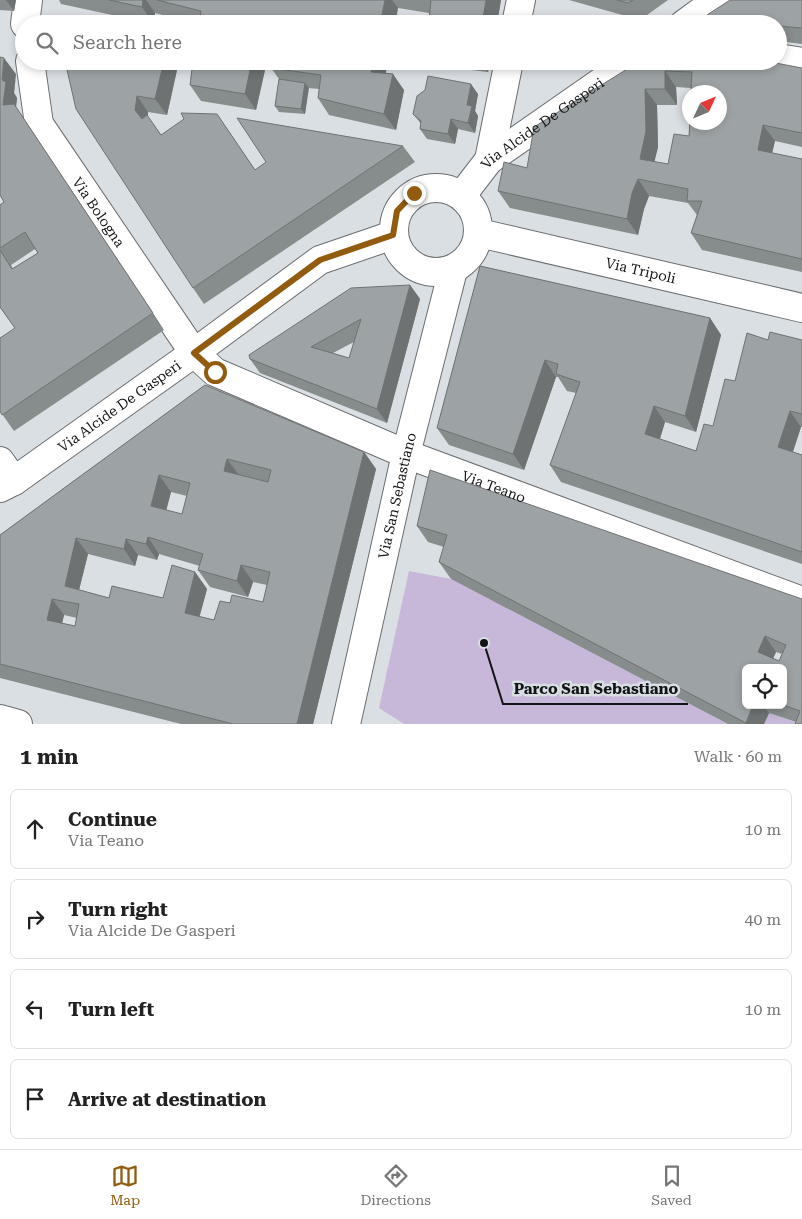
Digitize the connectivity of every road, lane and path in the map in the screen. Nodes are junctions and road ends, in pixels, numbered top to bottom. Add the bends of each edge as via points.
1 (28, 0) edge
2 (521, 0) edge
3 (717, 0) edge
4 (26, 15) edge
5 (518, 15) edge
6 (696, 15) edge
7 (787, 60) edge
8 (802, 62) edge
9 (31, 70) edge
10 (507, 70) edge
11 (618, 70) edge
12 (490, 160) junction
13 (462, 196) junction
14 (479, 233) junction
15 (393, 235) junction
16 (454, 270) junction
17 (802, 308) edge
18 (194, 353) junction
19 (406, 454) junction
20 (5, 477) edge
21 (802, 602) edge
22 (0, 719) edge
23 (18, 724) edge
24 (346, 724) edge

1 - 4 street
2 - 5 street
3 - 6 street
7 - 8 street
9 - 18 street, Via Bologna via 39,124
10 - 12 street
11 - 12 street, Via Alcide De Gasperi
12 - 13 street, Via Alcide De Gasperi
13 - 14 street via 475,212
13 - 15 street via 438,187 414,193 397,211
14 - 16 street via 472,255
14 - 17 street, Via Tripoli
15 - 16 street via 404,259 427,273
15 - 18 street, Via Alcide De Gasperi via 320,260
16 - 19 street, Via San Sebastiano
18 - 19 street, Via Teano via 215,372
18 - 20 street, Via Alcide De Gasperi
19 - 21 street, Via Teano
19 - 24 street, Via San Sebastiano
22 - 23 street

